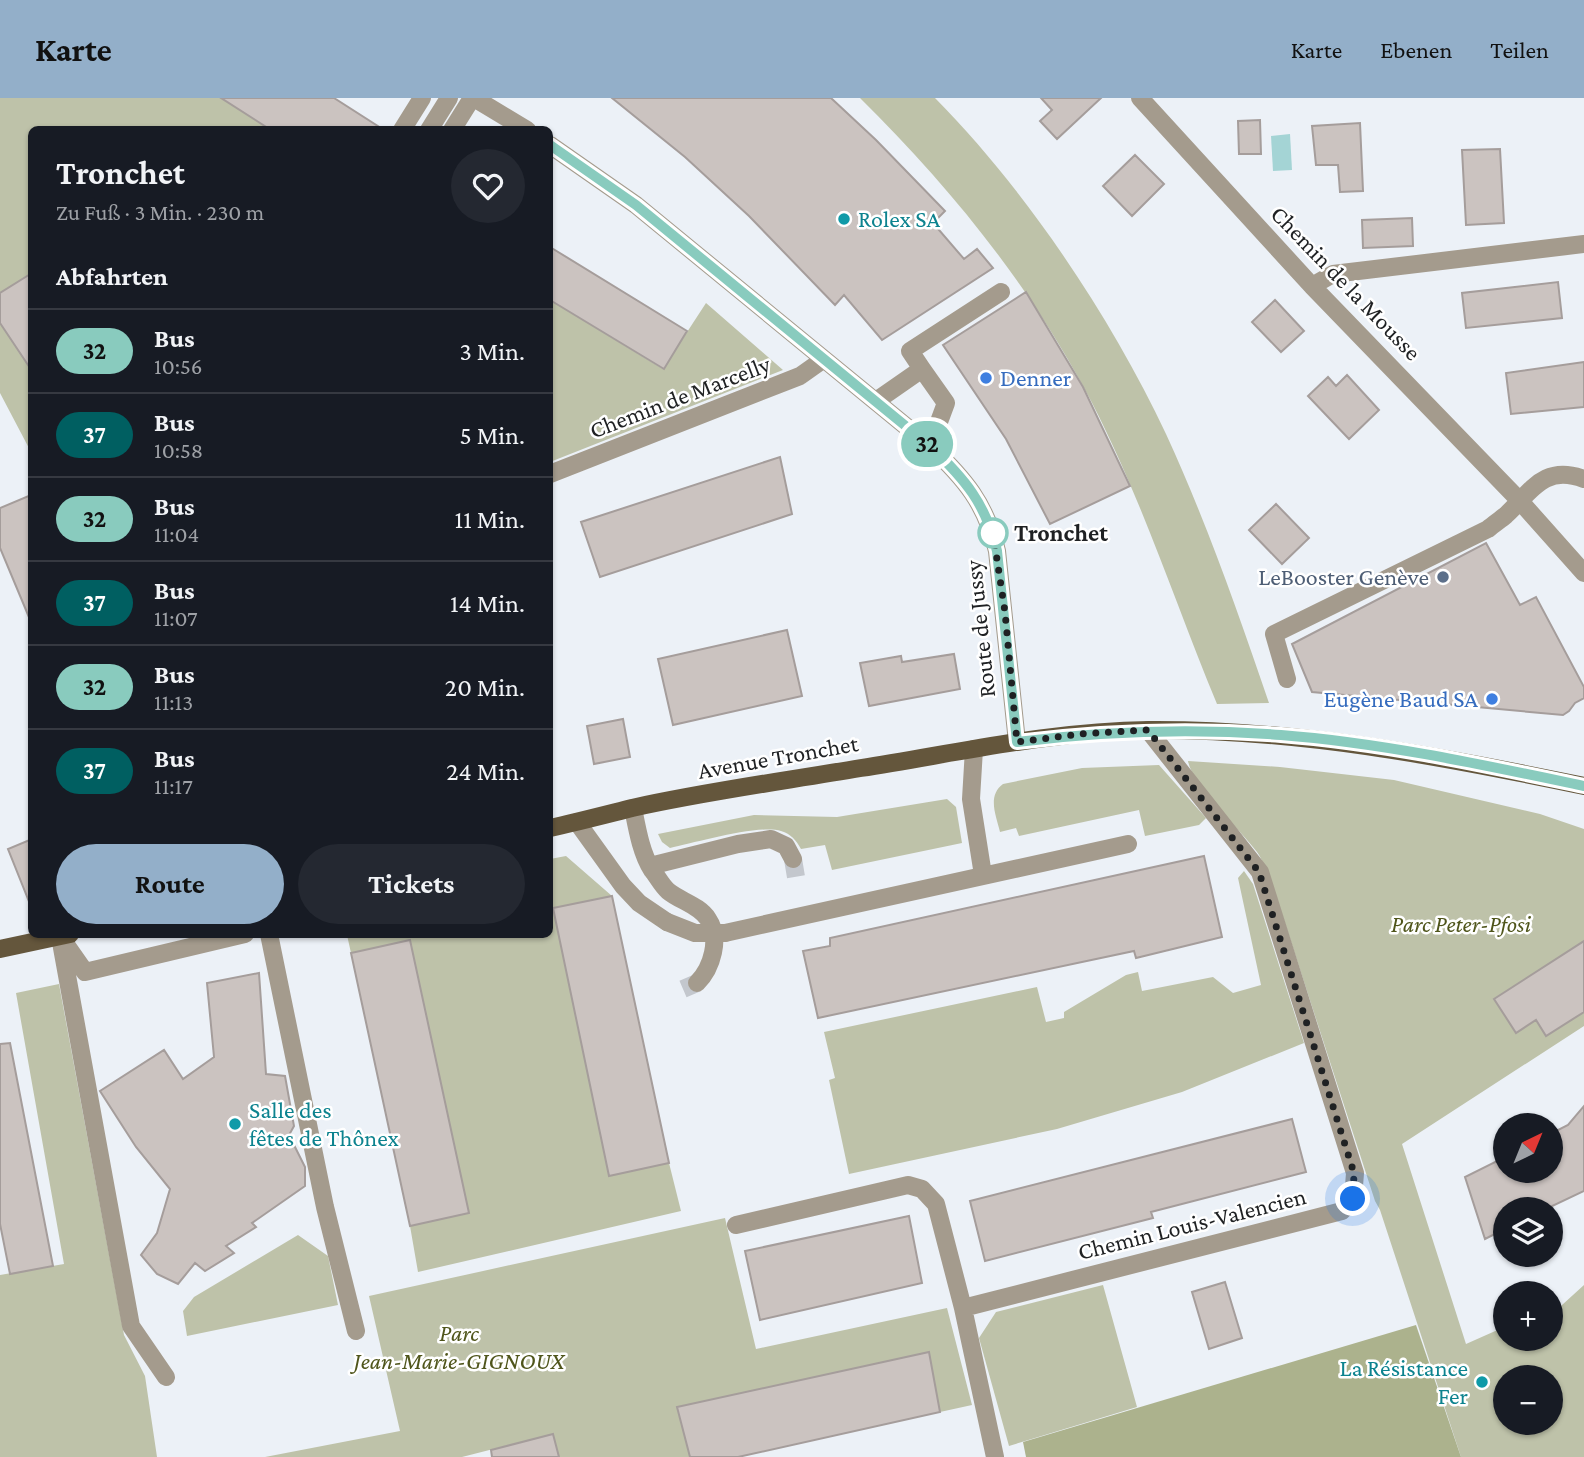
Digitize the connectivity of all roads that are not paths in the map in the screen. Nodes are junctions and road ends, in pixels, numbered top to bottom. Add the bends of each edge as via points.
1 (422, 98) edge
2 (449, 98) edge
3 (473, 98) edge
4 (1140, 98) edge
5 (404, 126) edge
6 (432, 126) edge
7 (455, 126) edge
8 (520, 126) edge
9 (553, 147) edge
10 (1584, 244) edge
11 (1312, 286) junction
12 (1001, 292) dead end
13 (824, 359) junction
14 (922, 369) junction
15 (876, 401) junction
16 (930, 446) junction
17 (553, 473) edge
18 (1584, 479) edge
19 (1519, 500) junction
20 (1578, 558) edge
21 (1584, 573) edge
22 (1287, 679) dead end
23 (1148, 730) junction
24 (1017, 742) junction
25 (974, 749) junction
26 (1584, 786) edge
27 (633, 808) junction
28 (577, 822) junction
29 (553, 827) edge
30 (1128, 844) dead end
31 (793, 859) tunnel mouth
32 (650, 866) junction
33 (983, 875) junction
34 (55, 938) edge
35 (65, 938) edge
36 (66, 938) edge
37 (228, 938) edge
38 (270, 938) edge
39 (0, 949) edge
40 (697, 983) tunnel mouth
41 (736, 1225) dead end
42 (963, 1308) junction
43 (356, 1332) dead end
44 (166, 1377) dead end
45 (995, 1457) edge

1 - 5 street
2 - 6 street
3 - 7 street
3 - 8 street
4 - 11 street, Chemin de la Mousse
9 - 13 street, Route de Jussy via 636,205
10 - 11 street via 1332,274
11 - 19 street, Chemin de la Mousse
12 - 14 street via 910,351
13 - 15 street, Route de Jussy
13 - 17 street, Chemin de Marcelly via 802,382 766,390
14 - 15 street
14 - 16 street via 946,403
15 - 16 street, Route de Jussy
16 - 24 street, Route de Jussy via 978,498 993,533
18 - 19 street via 1562,474 1537,482
19 - 20 street, Chemin de la Mousse
19 - 22 street via 1488,529 1274,634
20 - 21 street, Chemin de la Mousse
23 - 24 main road
23 - 26 main road via 1285,735 1396,750
23 - 42 street, Chemin Louis-Valencien via 1259,872 1354,1173 1353,1199 1342,1211
24 - 25 main road, Avenue Tronchet
25 - 27 main road, Avenue Tronchet
25 - 33 street via 971,799
27 - 28 main road, Avenue Tronchet
27 - 32 street
28 - 29 main road, Avenue Tronchet
28 - 33 street, bridge via 639,903 667,922 695,933 725,933
30 - 33 street
31 - 32 street via 786,846 771,838
32 - 40 street via 667,891 708,919 713,958
34 - 39 main road
35 - 44 street via 131,1326
36 - 37 street via 85,972
38 - 43 street via 325,1207
41 - 42 street via 908,1185 922,1189 936,1204
42 - 45 street

